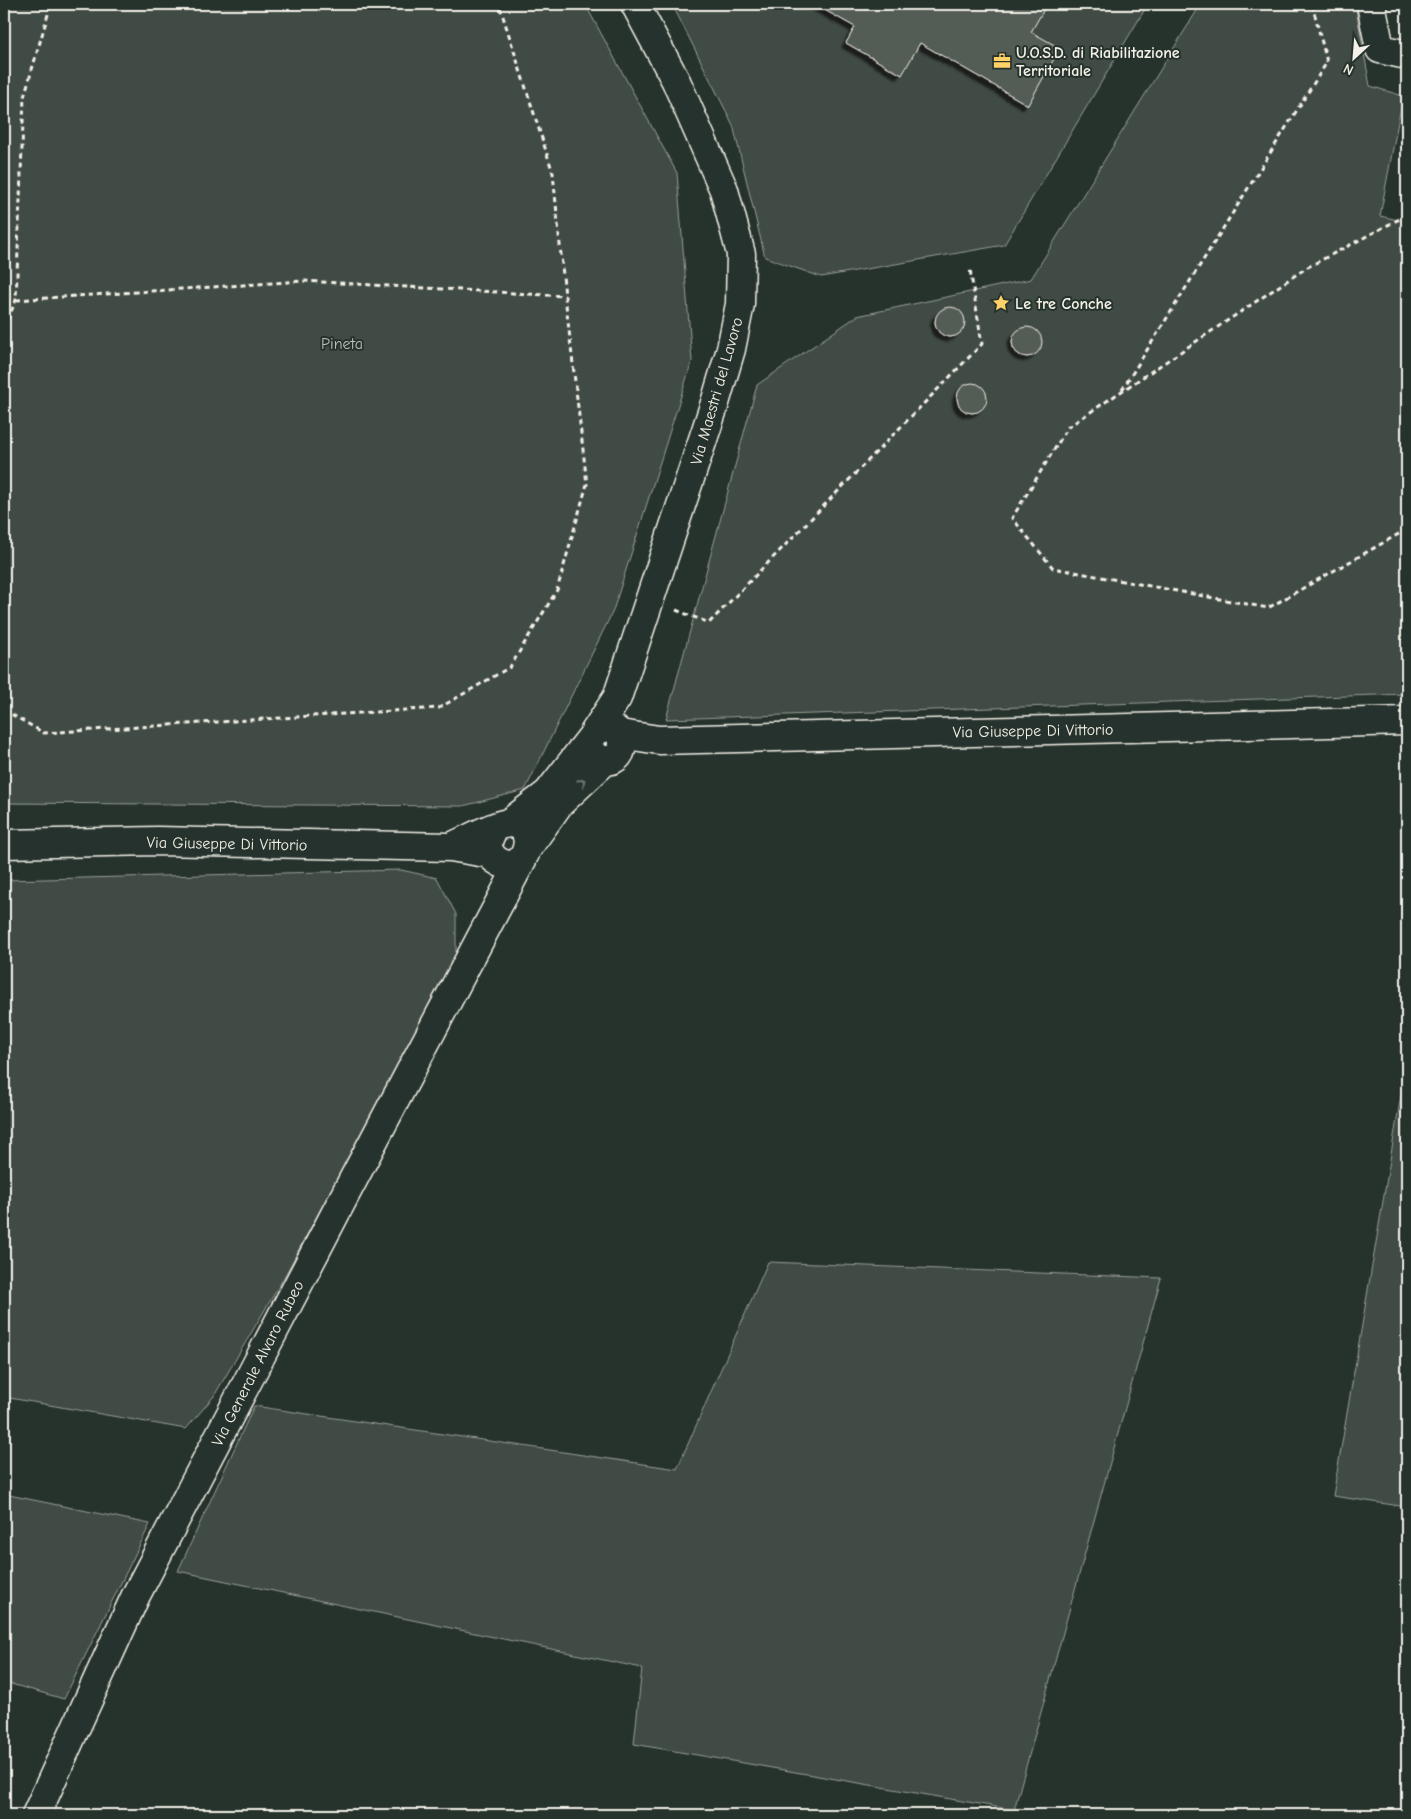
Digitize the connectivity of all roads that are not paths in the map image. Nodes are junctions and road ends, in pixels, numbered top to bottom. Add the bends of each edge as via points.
1 (635, 4) edge
2 (1371, 4) edge
3 (1407, 55) edge
4 (1407, 720) edge
5 (607, 743) junction
6 (502, 825) junction
7 (4, 844) edge
8 (451, 847) junction
9 (510, 855) junction
10 (36, 1815) edge

1 - 5 street, Via Maestri del Lavoro via 676,80 724,190 741,254 740,304 715,403 617,698
2 - 3 street via 1380,49
4 - 5 street, Via Giuseppe Di Vittorio
5 - 6 street, Via Maestri del Lavoro via 548,793
9 -> 5 street, Via Maestri del Lavoro via 559,804
6 - 8 street, Via Giuseppe Di Vittorio
6 - 9 street, Via Generale Alvaro Rubeo via 489,836 488,843
6 - 9 street via 521,828 525,833
7 - 8 street, Via Giuseppe Di Vittorio via 157,841
8 - 9 street, Via Giuseppe Di Vittorio
9 - 10 street, Via Generale Alvaro Rubeo via 492,917 136,1595

